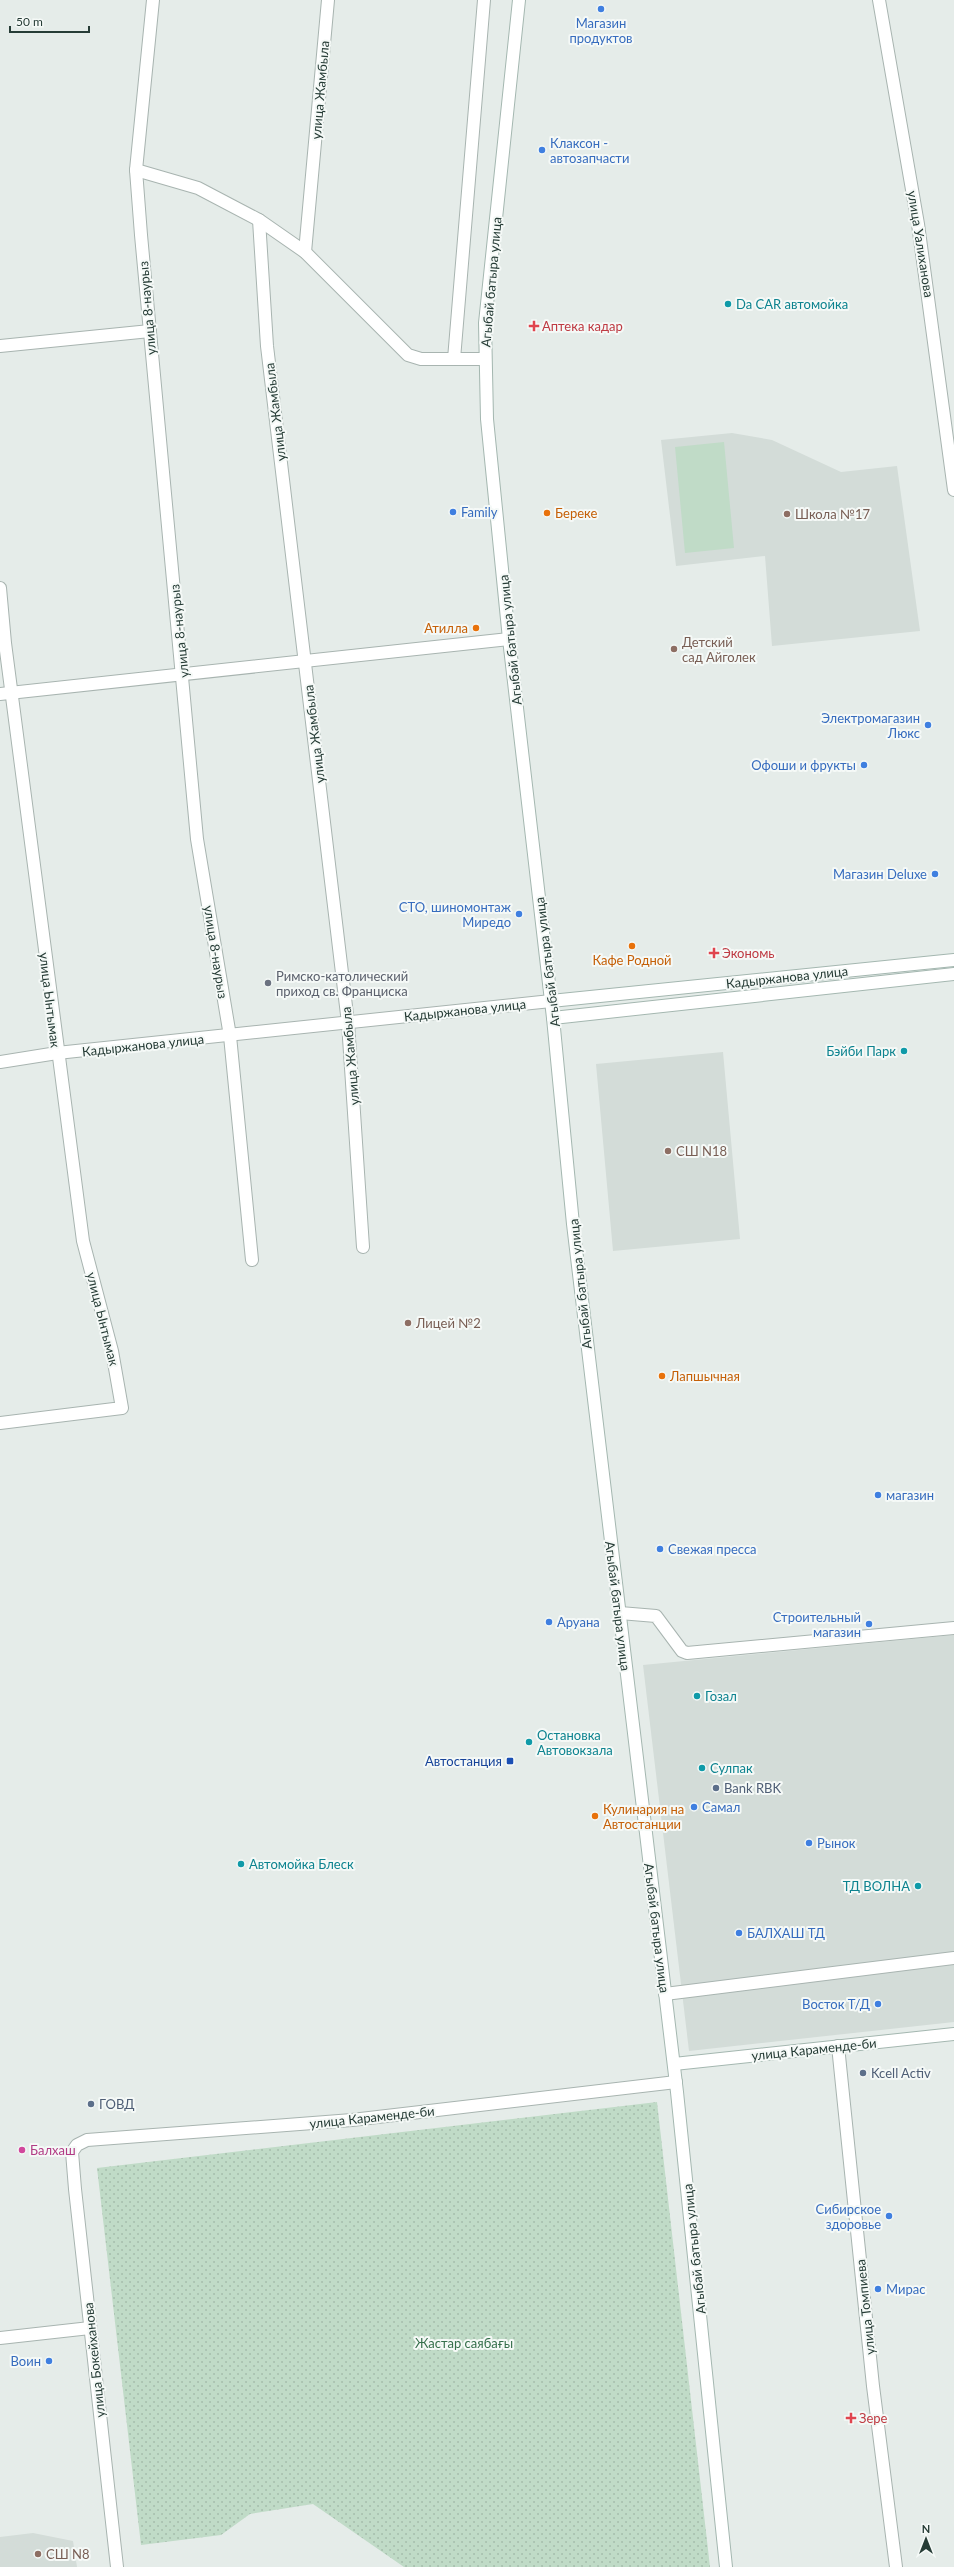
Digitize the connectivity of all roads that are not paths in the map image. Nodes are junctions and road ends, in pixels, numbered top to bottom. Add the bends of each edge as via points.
1 (153, 0) edge
2 (328, 0) edge
3 (484, 0) edge
4 (520, 0) edge
5 (880, 0) edge
6 (136, 170) junction
7 (259, 220) junction
8 (305, 252) junction
9 (150, 331) junction
10 (0, 346) edge
11 (454, 359) junction
12 (485, 359) junction
13 (954, 490) edge
14 (0, 588) edge
15 (509, 639) junction
16 (305, 661) junction
17 (184, 674) junction
18 (6, 694) edge
19 (954, 960) edge
20 (954, 974) edge
21 (551, 1001) junction
22 (553, 1018) junction
23 (348, 1023) junction
24 (230, 1036) junction
25 (57, 1054) junction
26 (0, 1062) edge
27 (363, 1247) dead end
28 (252, 1260) dead end
29 (0, 1423) edge
30 (620, 1613) junction
31 (954, 1628) edge
32 (954, 1958) edge
33 (665, 1994) junction
34 (954, 2034) edge
35 (838, 2046) junction
36 (674, 2064) junction
37 (676, 2082) junction
38 (72, 2152) joint
39 (90, 2328) junction
40 (0, 2338) edge
41 (117, 2567) edge
42 (726, 2567) edge
43 (896, 2567) edge

1 - 6 street, улица 8-наурыз
2 - 8 street, улица Жамбыла
3 - 11 street
4 - 12 street, Агыбай батыра улица via 485,323
5 - 13 street, улица Уалиханова via 918,224
6 - 7 street via 198,188
6 - 9 street, улица 8-наурыз
7 - 8 street
7 - 16 street, улица Жамбыла via 267,346
8 - 11 street via 408,355 421,359
9 - 10 street
9 - 17 street, улица 8-наурыз
11 - 12 street
12 - 15 street, Агыбай батыра улица via 487,419
14 - 18 street, улица Ынтымак
15 - 16 street
15 - 21 street, Агыбай батыра улица
16 - 17 street
16 - 23 street, улица Жамбыла
17 - 18 street
17 - 24 street, улица 8-наурыз via 197,839
18 - 25 street, улица Ынтымак
19 - 21 street, Кадыржанова улица
20 - 22 street, Кадыржанова улица
21 - 22 street, Агыбай батыра улица
21 - 23 street, Кадыржанова улица
22 - 30 street, Агыбай батыра улица via 572,1224
23 - 24 street, Кадыржанова улица
23 - 27 street, улица Жамбыла
24 - 25 street, Кадыржанова улица
24 - 28 street, улица 8-наурыз
25 - 26 street, Кадыржанова улица
25 - 29 street, улица Ынтымак via 83,1241 112,1351 122,1408
30 - 31 street via 656,1616 682,1651 687,1653
30 - 33 street, Агыбай батыра улица
32 - 33 street
33 - 36 street, Агыбай батыра улица
34 - 35 street, улица Караменде-би
35 - 36 street, улица Караменде-би
35 - 43 street, улица Томпиева via 873,2386
36 - 37 street, Агыбай батыра улица
37 - 38 street, улица Караменде-би via 352,2120 87,2140 77,2145
37 - 42 street, Агыбай батыра улица
38 - 39 street, улица Бокейханова
39 - 40 street
39 - 41 street, улица Бокейханова

